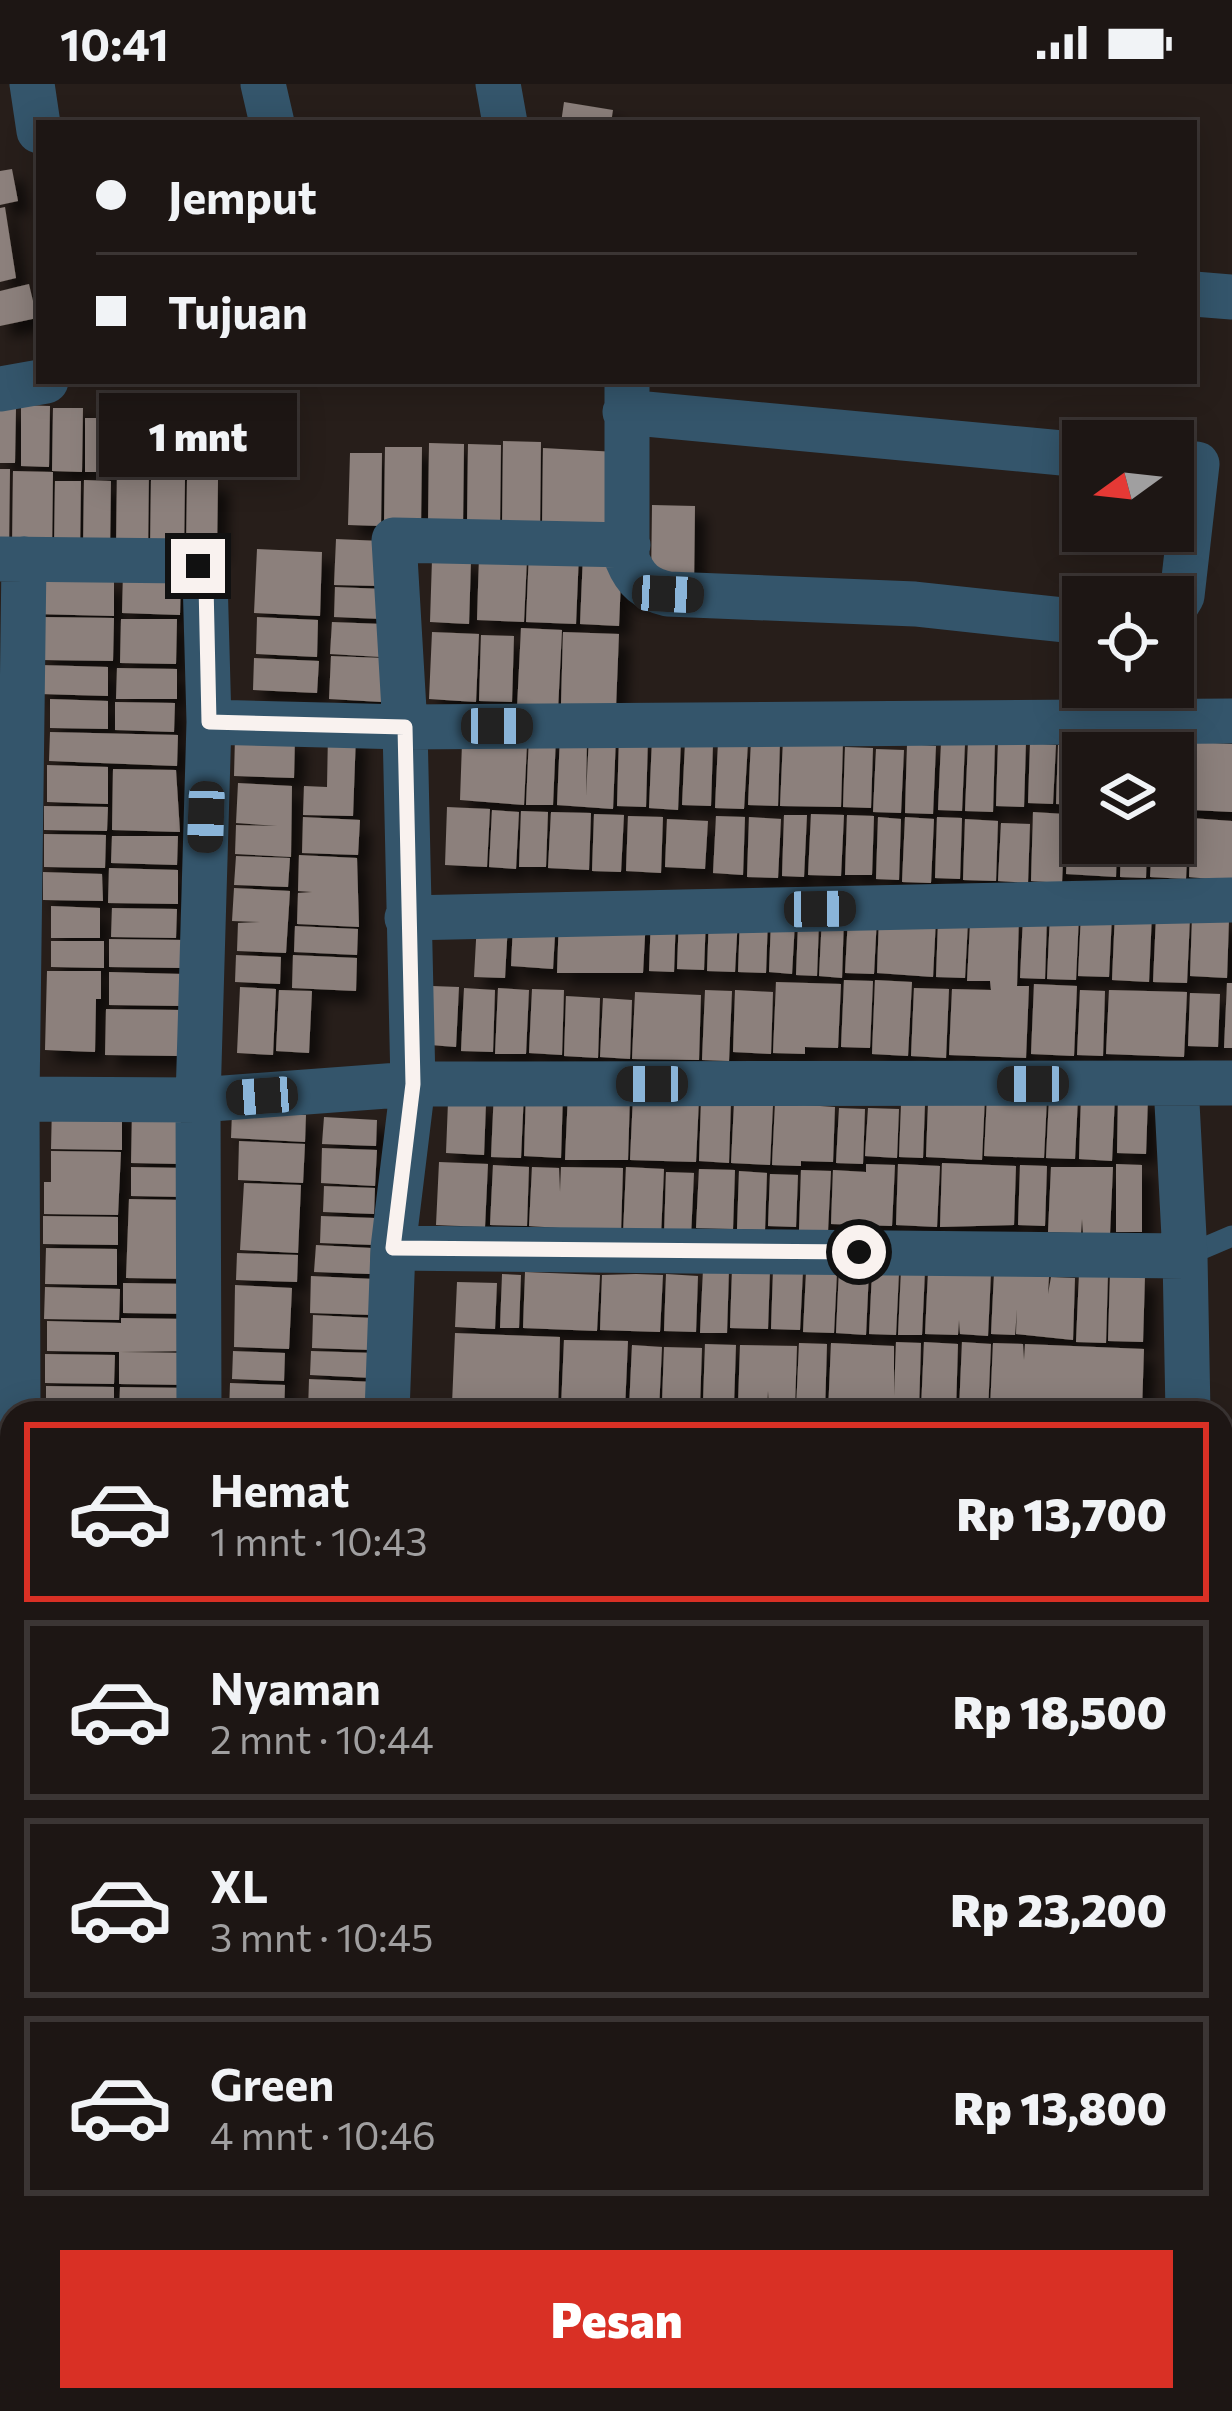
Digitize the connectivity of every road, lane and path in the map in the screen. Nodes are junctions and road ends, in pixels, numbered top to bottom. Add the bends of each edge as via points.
1 (32, 84) edge
2 (263, 84) edge
3 (498, 84) edge
4 (37, 120) edge
5 (271, 120) edge
6 (504, 120) edge
7 (1197, 294) edge
8 (1232, 298) edge
9 (36, 383) edge
10 (0, 389) edge
11 (626, 396) edge
12 (1062, 452) edge
13 (1201, 465) edge
14 (628, 544) junction
15 (12, 559) edge
16 (1185, 576) edge
17 (1062, 620) edge
18 (1232, 721) edge
19 (209, 722) junction
20 (405, 727) junction
21 (1232, 900) edge
22 (407, 918) junction
23 (1232, 1083) edge
24 (413, 1084) junction
25 (1176, 1084) junction
26 (17, 1099) junction
27 (198, 1100) junction
28 (1232, 1236) edge
29 (393, 1248) junction
30 (1185, 1256) junction
31 (19, 1401) edge
32 (199, 1401) edge
33 (387, 1401) edge
34 (1188, 1401) edge

1 - 4 street
2 - 5 street
3 - 6 street
7 - 8 street
9 - 10 street
11 - 12 street
11 - 14 street
13 - 16 street
14 - 17 street via 640,583 668,594 915,604
14 - 20 street via 394,540
15 - 19 street via 198,566 206,584
15 - 26 street
18 - 20 street
19 - 20 street
19 - 27 street
20 - 22 street
21 - 22 street
22 - 24 street
23 - 25 street
24 - 25 street
24 - 27 street
24 - 29 street
25 - 30 street
26 - 27 street
26 - 31 street
27 - 32 street
28 - 30 lane
29 - 30 street
29 - 33 street
30 - 34 street

